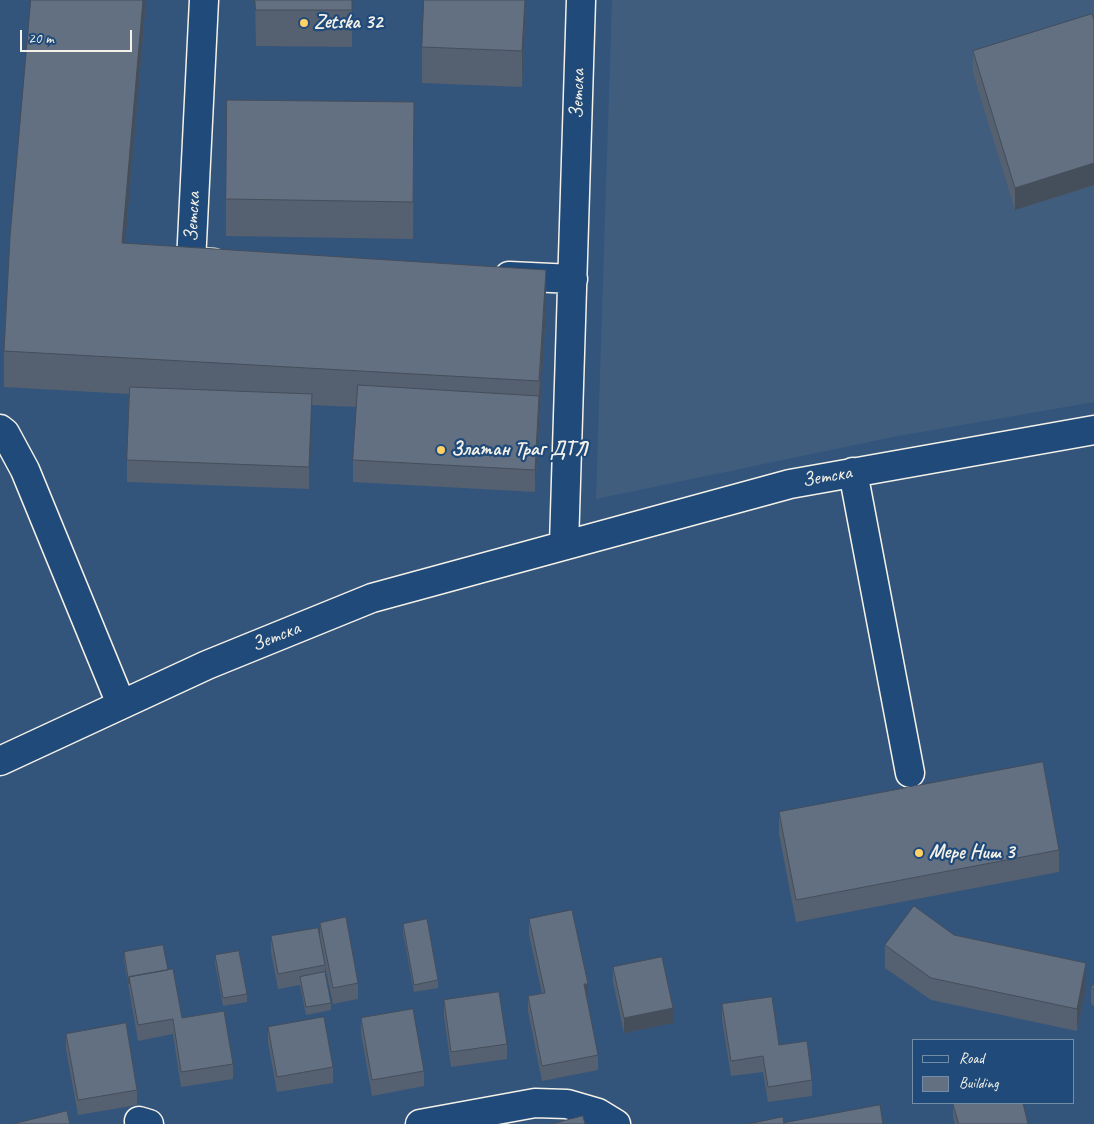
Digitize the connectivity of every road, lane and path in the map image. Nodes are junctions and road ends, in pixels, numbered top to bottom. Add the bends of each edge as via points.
1 (204, 0) edge
2 (581, 0) edge
3 (240, 264) edge
4 (485, 275) edge
5 (573, 279) junction
6 (0, 429) edge
7 (1094, 430) edge
8 (853, 472) junction
9 (564, 545) junction
10 (121, 704) junction
11 (0, 761) edge
12 (910, 773) dead end
13 (420, 1124) edge
14 (616, 1124) edge

1 - 3 street, Зетска via 191,262
2 - 5 street, Зетска
4 - 5 street
5 - 9 street, Зетска
6 - 10 street via 25,470
7 - 8 street, Зетска
8 - 9 street, Зетска via 790,484
8 - 12 street
9 - 10 street, Зетска via 372,598
10 - 11 street, Зетска
13 - 14 street via 535,1103 567,1104 598,1113

